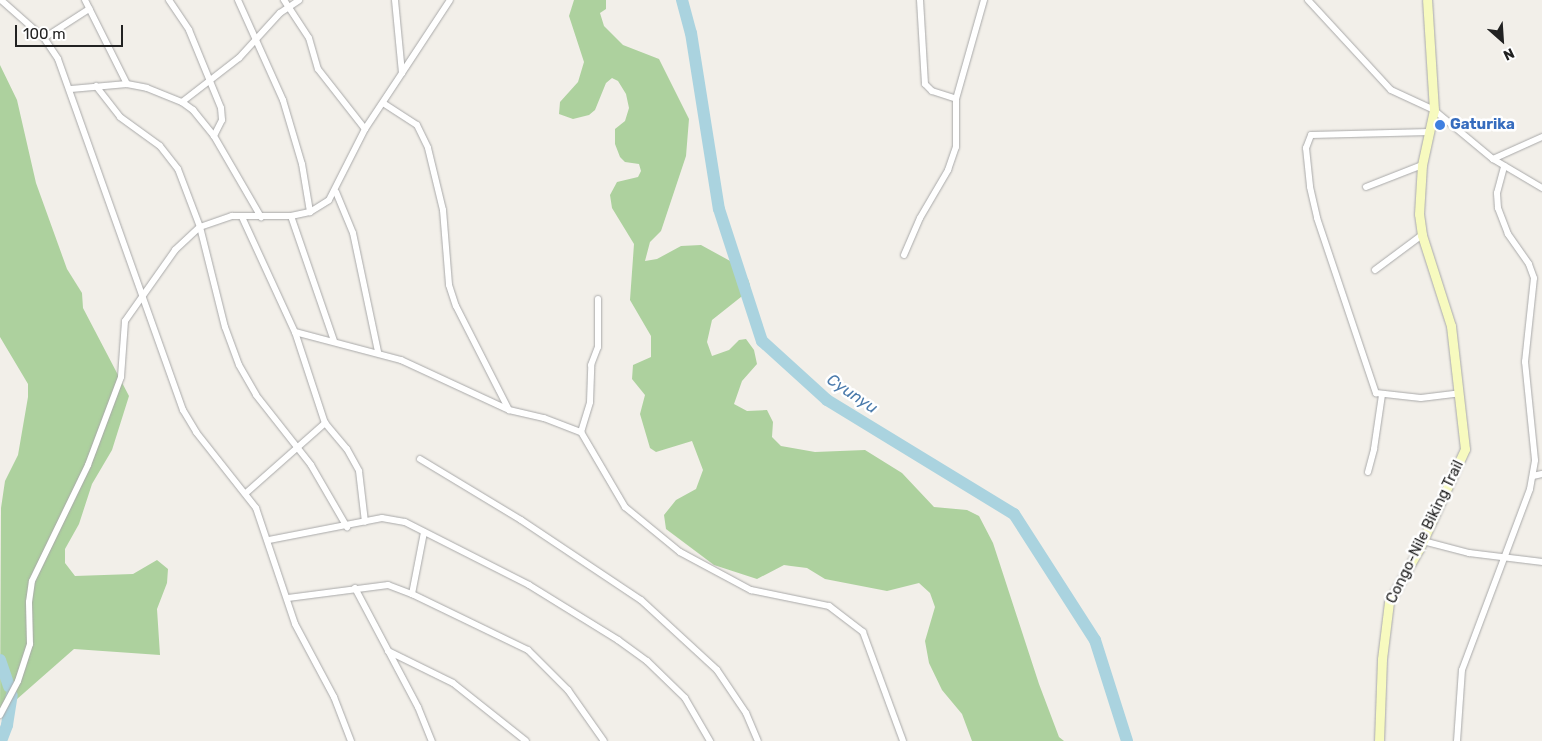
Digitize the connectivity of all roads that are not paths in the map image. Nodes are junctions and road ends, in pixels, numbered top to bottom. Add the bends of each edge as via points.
1 (1, 0) edge
2 (85, 0) edge
3 (169, 0) edge
4 (238, 0) edge
5 (284, 0) edge
6 (299, 0) edge
7 (395, 0) edge
8 (450, 0) edge
9 (920, 0) edge
10 (984, 0) edge
11 (1308, 0) edge
12 (1427, 0) edge
13 (287, 7) junction
14 (89, 9) junction
15 (44, 38) junction
16 (255, 44) junction
17 (402, 74) junction
18 (211, 80) junction
19 (127, 84) junction
20 (96, 86) junction
21 (71, 88) junction
22 (956, 99) junction
23 (182, 102) junction
24 (383, 103) junction
25 (1434, 110) junction
26 (365, 129) junction
27 (1430, 132) junction
28 (214, 136) junction
29 (1542, 136) edge
30 (1493, 159) junction
31 (1422, 165) junction
32 (1504, 166) junction
33 (1366, 187) dead end
34 (1542, 188) edge
35 (336, 192) junction
36 (310, 212) junction
37 (291, 216) junction
38 (242, 217) junction
39 (261, 217) junction
40 (200, 227) junction
41 (1422, 235) junction
42 (904, 255) dead end
43 (1374, 270) dead end
44 (144, 296) junction
45 (598, 299) dead end
46 (295, 332) junction
47 (334, 341) junction
48 (378, 352) junction
49 (1460, 393) junction
50 (1382, 395) junction
51 (509, 410) junction
52 (325, 423) junction
53 (580, 432) junction
54 (296, 450) junction
55 (420, 460) dead end
56 (1368, 472) dead end
57 (1542, 474) edge
58 (1533, 476) junction
59 (246, 493) junction
60 (365, 522) junction
61 (347, 528) junction
62 (424, 532) junction
63 (269, 540) junction
64 (1423, 542) junction
65 (1506, 556) junction
66 (1542, 562) edge
67 (355, 588) junction
68 (412, 594) junction
69 (288, 598) junction
70 (388, 652) junction
71 (0, 715) edge
72 (351, 741) edge
73 (432, 741) edge
74 (526, 741) edge
75 (604, 741) edge
76 (710, 741) edge
77 (758, 741) edge
78 (903, 741) edge
79 (1379, 741) edge
80 (1457, 741) edge

1 - 15 street
2 - 14 street
3 - 18 street via 181,15
4 - 16 street
5 - 13 street
6 - 13 street
7 - 17 street
8 - 17 street
9 - 22 street via 926,84 932,91
10 - 22 street
11 - 25 street via 1391,90
12 - 25 main road, Congo-Nile Biking Trail
13 - 16 street
13 - 26 street via 309,38 318,69
14 - 15 street
14 - 19 street
15 - 21 street
16 - 18 street
16 - 36 street via 283,100 302,164
17 - 24 street
18 - 23 street
18 - 28 street via 222,114
19 - 20 street
19 - 23 street via 148,88
20 - 21 street
20 - 40 street via 120,116 169,156 184,180
21 - 44 street
22 - 42 street via 956,147 948,170 920,218
23 - 28 street via 193,110
24 - 26 street
24 - 51 street via 412,121 425,140 442,210 449,285 456,306
25 - 27 main road, Congo-Nile Biking Trail
25 - 30 street
26 - 35 street
27 - 31 main road, Congo-Nile Biking Trail
27 - 50 street via 1314,134 1307,141 1313,206 1372,386
28 - 39 street
29 - 30 street
30 - 32 street
31 - 33 street
31 - 41 main road, Congo-Nile Biking Trail via 1418,200
32 - 34 street
32 - 58 street via 1497,193 1498,208 1508,234 1529,264 1534,278 1525,362 1535,448
35 - 36 street
35 - 48 street via 352,234
36 - 37 street
37 - 39 street
37 - 47 street
38 - 39 street
38 - 40 street via 220,218
38 - 46 street
40 - 44 street via 175,250
40 - 54 street via 232,350 249,384
41 - 43 street
41 - 49 main road, Congo-Nile Biking Trail via 1451,326
44 - 59 street via 183,410 196,432
44 - 71 street via 125,321 121,377 88,465 32,580 30,644 18,681
45 - 53 street via 598,347 591,364 590,402
46 - 47 street
46 - 52 street
47 - 48 street
48 - 51 street via 431,372
49 - 50 street via 1436,398
49 - 64 main road, Congo-Nile Biking Trail via 1465,449
50 - 56 street
51 - 53 street via 544,418
52 - 54 street
52 - 60 street via 347,449 359,471
53 - 78 street via 625,508 680,552 751,590 829,606 863,632
54 - 59 street
54 - 61 street via 311,465
55 - 77 street via 521,520 641,600 717,670 746,713
57 - 58 street
58 - 65 street
59 - 63 street
60 - 61 street
60 - 62 street via 393,519
61 - 63 street
62 - 68 street
62 - 76 street via 529,585 647,661 685,698
63 - 69 street
64 - 65 street via 1469,553
64 - 79 main road, Congo-Nile Biking Trail via 1389,602 1382,659
65 - 66 street
65 - 80 street via 1462,670
67 - 68 street via 388,585
67 - 69 street
67 - 70 street
68 - 75 street via 528,650 568,690
69 - 72 street via 298,633 334,697
70 - 73 street
70 - 74 street via 453,683

